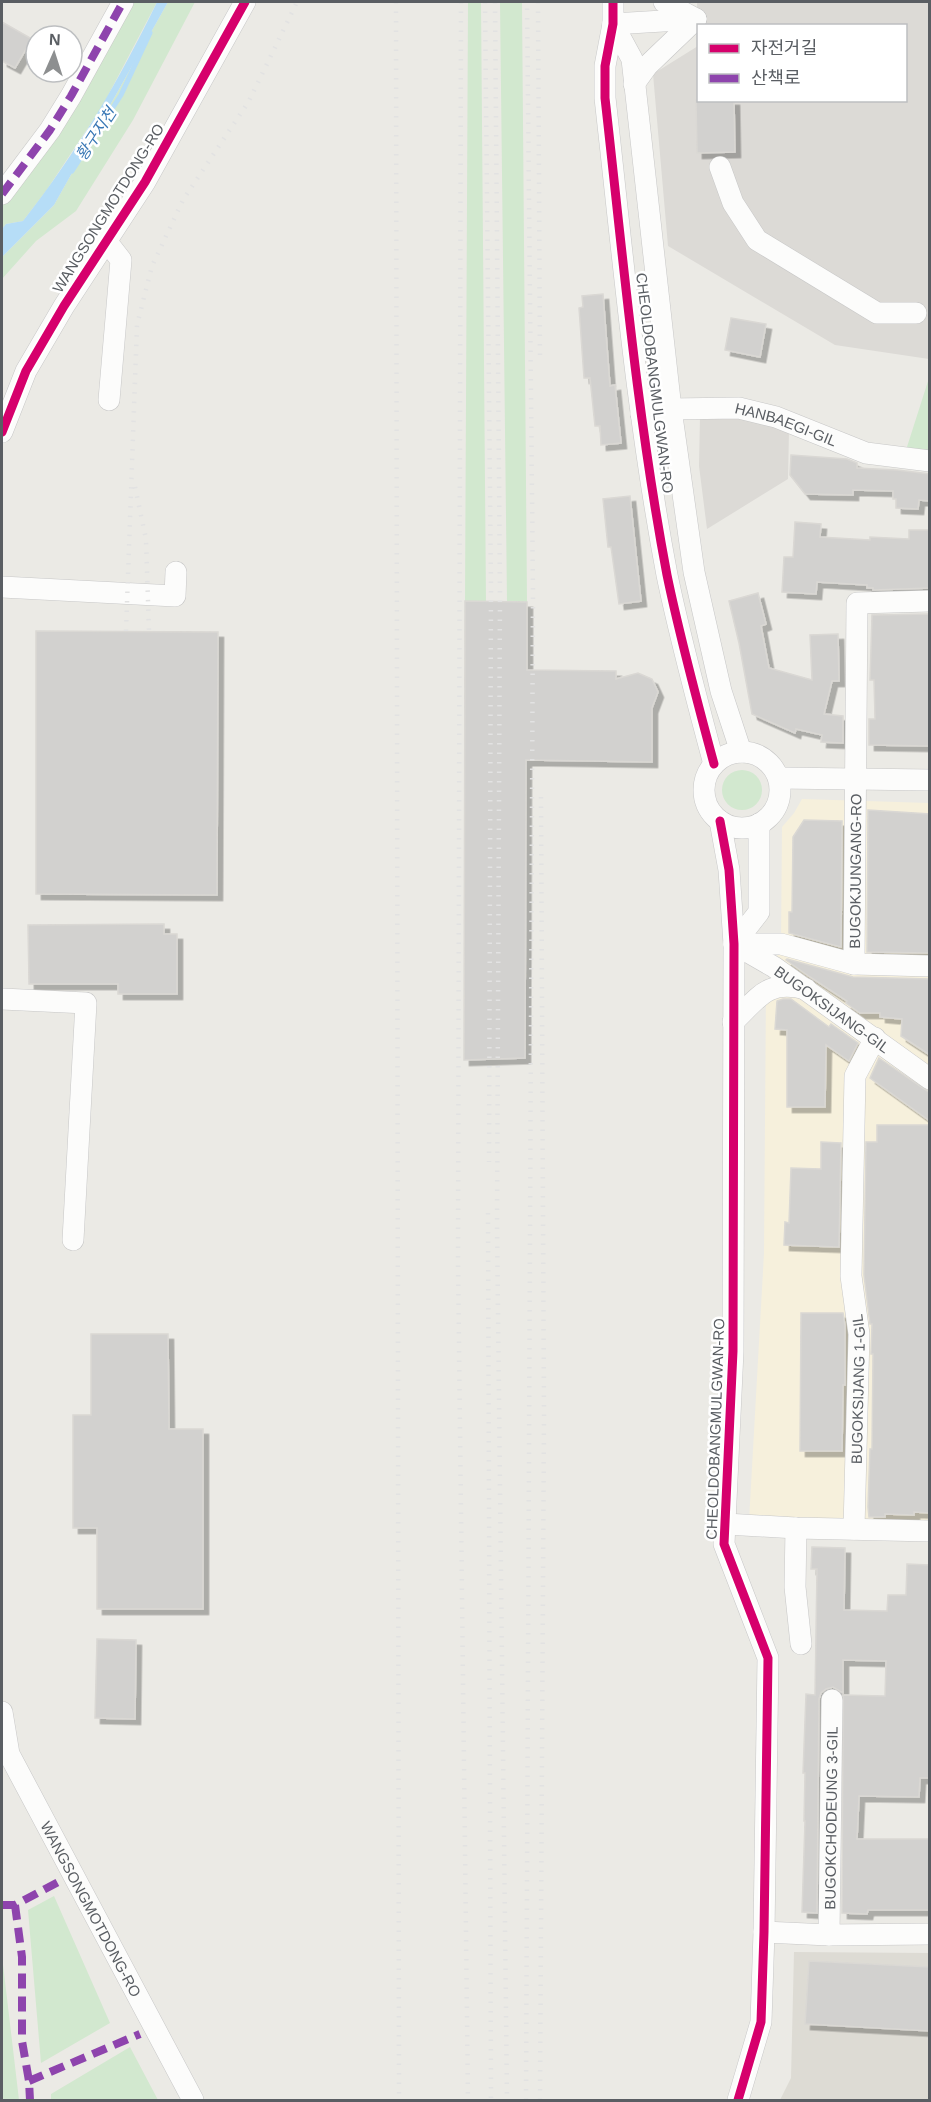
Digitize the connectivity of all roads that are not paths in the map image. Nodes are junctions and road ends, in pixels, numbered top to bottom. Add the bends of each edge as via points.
1 (123, 2) edge
2 (244, 2) edge
3 (613, 2) edge
4 (664, 2) edge
5 (697, 19) junction
6 (613, 24) junction
7 (634, 84) junction
8 (720, 167) dead end
9 (2, 194) edge
10 (107, 242) junction
11 (916, 313) dead end
12 (109, 400) dead end
13 (671, 410) junction
14 (641, 414) junction
15 (2, 432) edge
16 (930, 460) edge
17 (176, 572) dead end
18 (2, 587) edge
19 (930, 601) edge
20 (741, 752) junction
21 (714, 764) junction
22 (779, 778) junction
23 (856, 779) junction
24 (930, 780) edge
25 (720, 821) junction
26 (759, 824) junction
27 (735, 944) junction
28 (854, 964) junction
29 (930, 966) edge
30 (806, 989) junction
31 (2, 999) edge
32 (733, 1022) junction
33 (876, 1038) junction
34 (930, 1079) edge
35 (73, 1240) dead end
36 (726, 1524) junction
37 (796, 1528) junction
38 (854, 1529) junction
39 (930, 1531) edge
40 (801, 1644) dead end
41 (832, 1700) dead end
42 (2, 1712) edge
43 (764, 1932) junction
44 (930, 1934) edge
45 (829, 1935) junction
46 (193, 2100) edge
47 (738, 2100) edge

1 - 9 street via 50,130
2 - 10 street, WANGSONGMOTDONG-RO via 146,182
3 - 6 street, CHEOLDOBANGMULGWAN-RO
4 - 5 street
5 - 6 street
5 - 7 street via 647,66
6 - 7 street, CHEOLDOBANGMULGWAN-RO via 632,59
6 - 14 street, CHEOLDOBANGMULGWAN-RO via 605,66 605,98
7 - 13 street, CHEOLDOBANGMULGWAN-RO
8 - 11 street via 733,203 757,240 877,313
10 - 12 street via 121,260
10 - 15 street, WANGSONGMOTDONG-RO via 26,371
13 - 14 street, HANBAEGI-GIL
13 - 16 street, HANBAEGI-GIL via 739,408 776,417 866,453
13 - 20 street, CHEOLDOBANGMULGWAN-RO via 694,572 721,691
14 - 21 street, CHEOLDOBANGMULGWAN-RO via 667,575
17 - 18 street via 175,596 106,584
19 - 23 street via 857,603
20 - 21 street
20 - 22 street via 768,762
21 - 25 street via 704,794 712,814
22 - 23 street, BUGOKJUNGANG-RO
22 - 26 street via 777,805
23 - 24 street, BUGOKJUNGANG-RO
23 - 28 street, BUGOKJUNGANG-RO
25 - 26 street via 733,827
25 - 27 street, CHEOLDOBANGMULGWAN-RO via 729,870
26 - 27 street via 759,912
27 - 28 street via 781,944
27 - 30 street, BUGOKSIJANG-GIL
27 - 32 street, CHEOLDOBANGMULGWAN-RO
28 - 29 street
30 - 32 street via 792,986 766,990
30 - 33 street, BUGOKSIJANG-GIL
31 - 35 street via 86,1003
32 - 36 street, CHEOLDOBANGMULGWAN-RO via 733,1351
33 - 34 street, BUGOKSIJANG-GIL
33 - 38 street, BUGOKSIJANG 1-GIL via 855,1076 851,1276 859,1334
36 - 37 street, CHEOLDOBANGMULGWAN-RO
36 - 43 street, CHEOLDOBANGMULGWAN-RO via 724,1544 768,1658
37 - 38 street, CHEOLDOBANGMULGWAN-RO
37 - 40 street via 795,1587
38 - 39 street
41 - 45 street, BUGOKCHODEUNG 3-GIL
42 - 46 street, WANGSONGMOTDONG-RO via 9,1754
43 - 45 street
43 - 47 street, CHEOLDOBANGMULGWAN-RO via 761,2022
44 - 45 street

